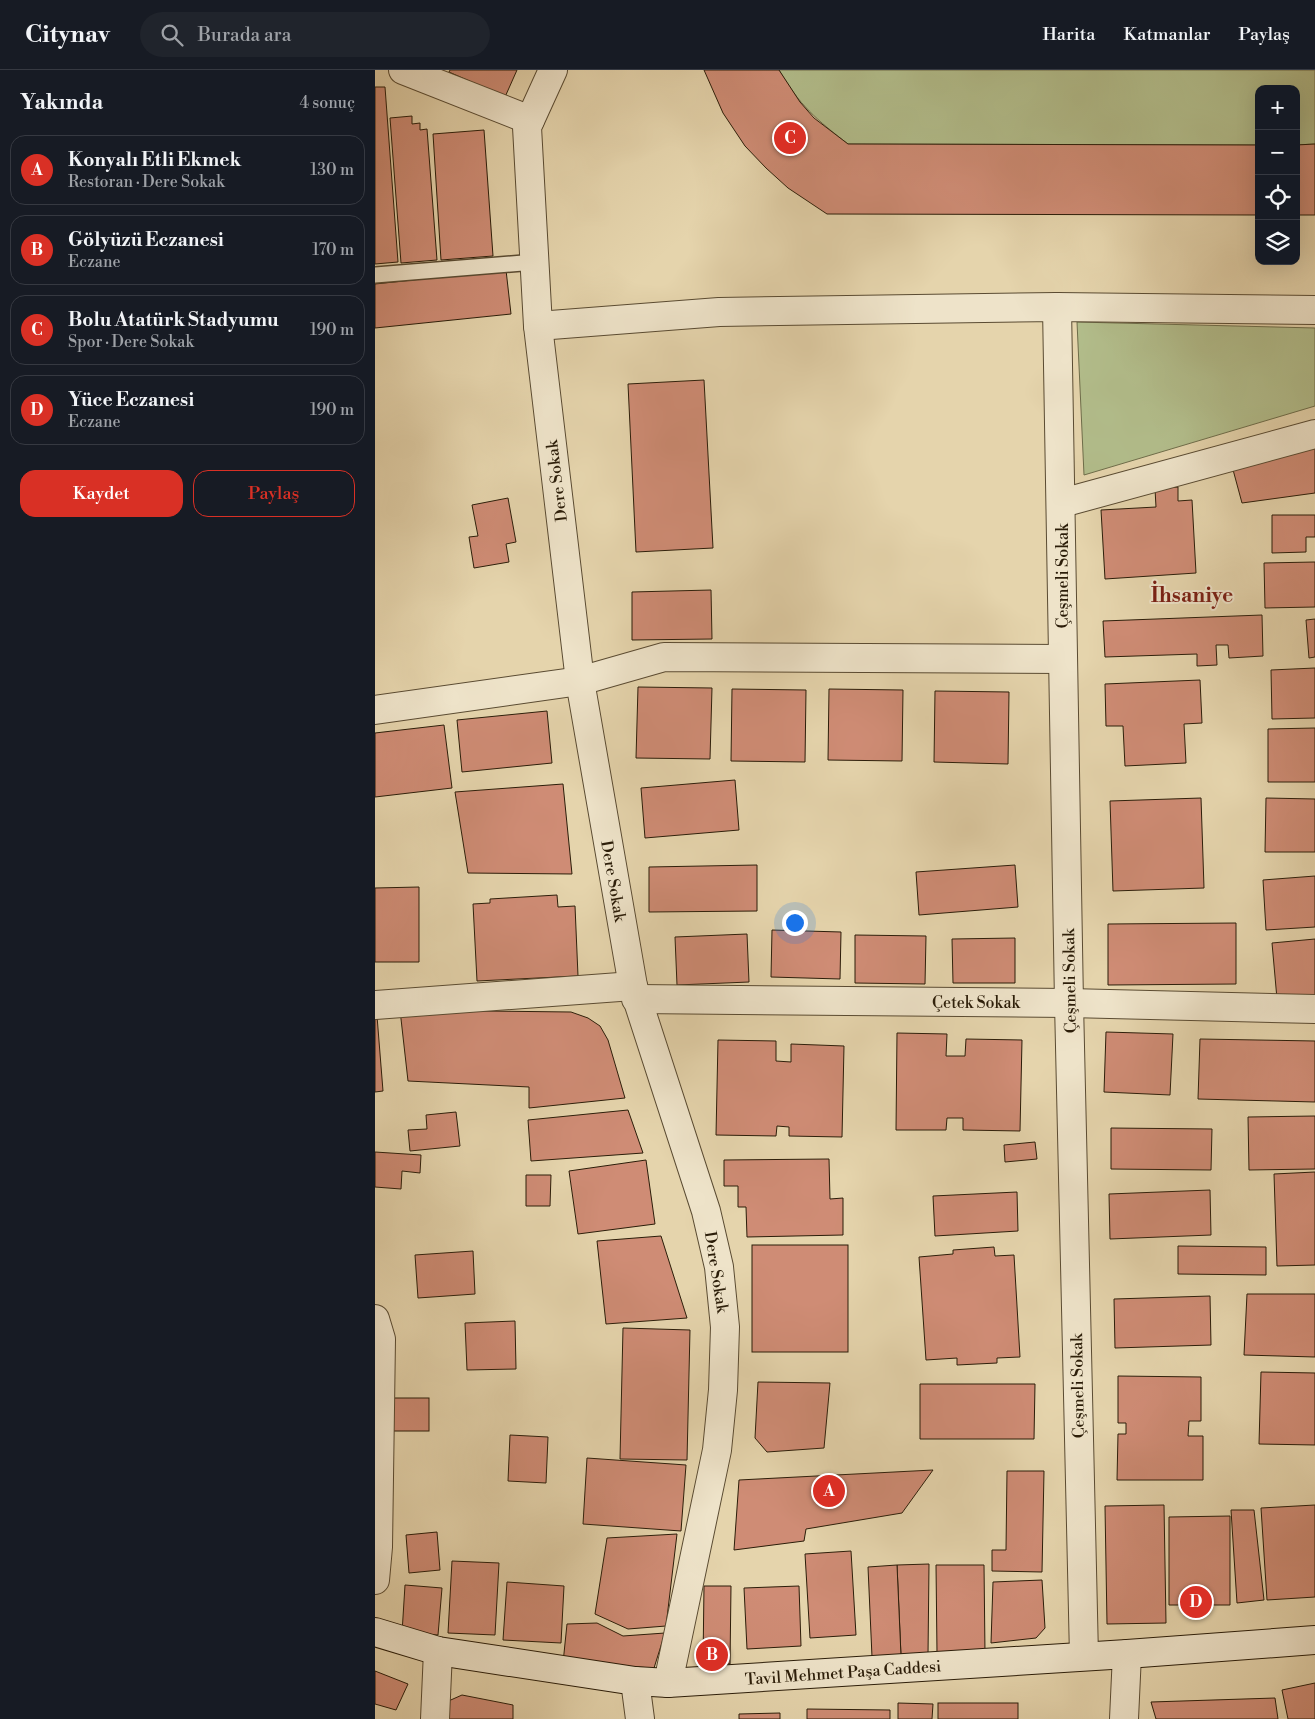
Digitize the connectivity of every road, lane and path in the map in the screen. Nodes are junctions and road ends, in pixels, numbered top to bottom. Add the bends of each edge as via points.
1 (553, 70) edge
2 (411, 72) edge
3 (530, 120) junction
4 (535, 262) junction
5 (375, 275) edge
6 (1057, 306) junction
7 (1315, 310) edge
8 (538, 326) junction
9 (1315, 434) edge
10 (1062, 503) junction
11 (1063, 659) junction
12 (580, 681) junction
13 (375, 710) edge
14 (634, 993) junction
15 (1069, 1003) junction
16 (375, 1005) edge
17 (1315, 1009) edge
18 (375, 1319) edge
19 (375, 1580) edge
20 (375, 1632) edge
21 (1315, 1640) edge
22 (438, 1651) junction
23 (1127, 1654) junction
24 (1084, 1656) junction
25 (635, 1681) junction
26 (668, 1683) junction
27 (1127, 1715) edge
28 (435, 1719) edge
29 (640, 1719) edge

1 - 3 street, Dere Sokak
2 - 3 street
3 - 4 street, Dere Sokak via 527,128
4 - 5 lane
4 - 8 street, Dere Sokak
6 - 7 street
6 - 8 street via 719,312
6 - 10 street, Çeşmeli Sokak
8 - 12 street, Dere Sokak
9 - 10 street
10 - 11 street, Çeşmeli Sokak
11 - 12 street via 663,657
11 - 15 street, Çeşmeli Sokak
12 - 13 street
12 - 14 street, Dere Sokak
14 - 15 street, Çetek Sokak
14 - 16 street, Çetek Sokak
14 - 26 street, Dere Sokak via 707,1211 719,1267 725,1326 717,1450
15 - 17 street, Çetek Sokak
15 - 24 street, Çeşmeli Sokak
18 - 19 street via 381,1339
20 - 22 street, Tavil Mehmet Paşa Caddesi
21 - 23 street, Tavil Mehmet Paşa Caddesi
22 - 25 street, Tavil Mehmet Paşa Caddesi
22 - 28 street
23 - 24 street, Tavil Mehmet Paşa Caddesi
23 - 27 street
24 - 26 street, Tavil Mehmet Paşa Caddesi
25 - 26 street, Tavil Mehmet Paşa Caddesi
25 - 29 street

